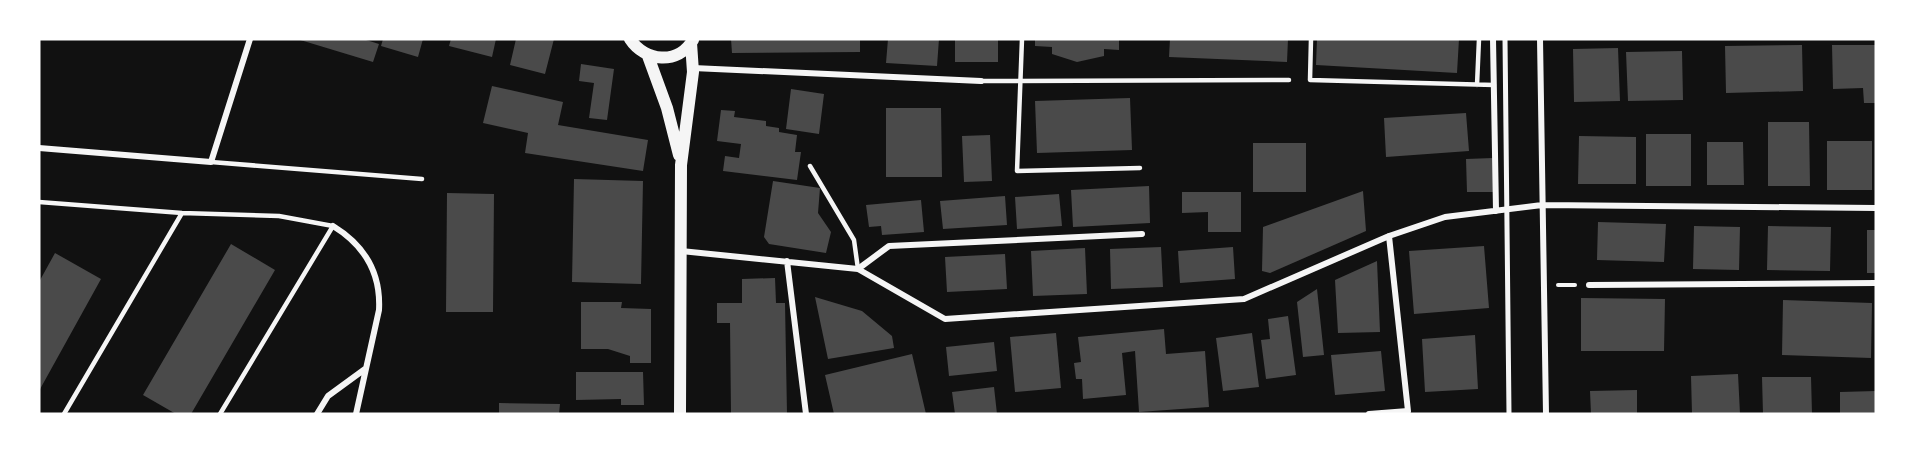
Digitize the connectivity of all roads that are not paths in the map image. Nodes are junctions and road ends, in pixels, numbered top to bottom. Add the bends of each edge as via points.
1 (250, 39) edge
2 (630, 39) edge
3 (1022, 39) edge
4 (1311, 39) edge
5 (1479, 39) edge
6 (1493, 39) edge
7 (1505, 39) edge
8 (1539, 39) edge
9 (692, 41) edge
10 (648, 56) junction
11 (693, 68) junction
12 (1289, 80) dead end
13 (981, 81) joint
14 (1020, 81) junction
15 (1477, 85) junction
16 (1494, 85) junction
17 (39, 148) edge
18 (211, 162) junction
19 (681, 165) junction
20 (810, 166) dead end
21 (1140, 168) dead end
22 (422, 179) dead end
23 (39, 202) edge
24 (1542, 205) junction
25 (1876, 207) edge
26 (1506, 209) junction
27 (1496, 211) junction
28 (182, 213) junction
29 (333, 226) junction
30 (1142, 234) dead end
31 (1389, 236) junction
32 (681, 250) junction
33 (787, 261) junction
34 (858, 269) junction
35 (1876, 283) edge
36 (1589, 285) dead end
37 (365, 369) junction
38 (64, 414) edge
39 (220, 414) edge
40 (317, 414) edge
41 (356, 414) edge
42 (680, 414) edge
43 (806, 414) edge
44 (1369, 414) edge
45 (1509, 414) edge
46 (1546, 414) edge

1 - 18 street
2 - 10 main road
3 - 14 lane
4 - 15 lane via 1310,80
5 - 15 lane
6 - 16 street
7 - 26 street
8 - 24 street
9 - 10 main road via 672,57
9 - 11 main road
10 - 19 main road via 667,108
11 - 13 street
11 - 19 main road
12 - 14 lane
13 - 14 lane
14 - 21 lane via 1017,171
15 - 16 lane
16 - 27 street
17 - 18 street
18 - 22 lane
19 - 32 main road
20 - 34 lane via 854,240
23 - 28 lane
24 - 25 street
24 - 26 street
24 - 46 street
26 - 27 street
26 - 45 street
27 - 31 street via 1445,218
28 - 29 lane via 279,216
28 - 38 lane
29 - 37 street via 360,248 376,278 379,310
29 - 39 lane
30 - 34 street via 889,246
31 - 34 street via 1244,299 945,319
31 - 44 street via 1408,411
32 - 33 street
32 - 42 main road
33 - 34 street
33 - 43 street
35 - 36 street
37 - 40 street via 328,396
37 - 41 street

